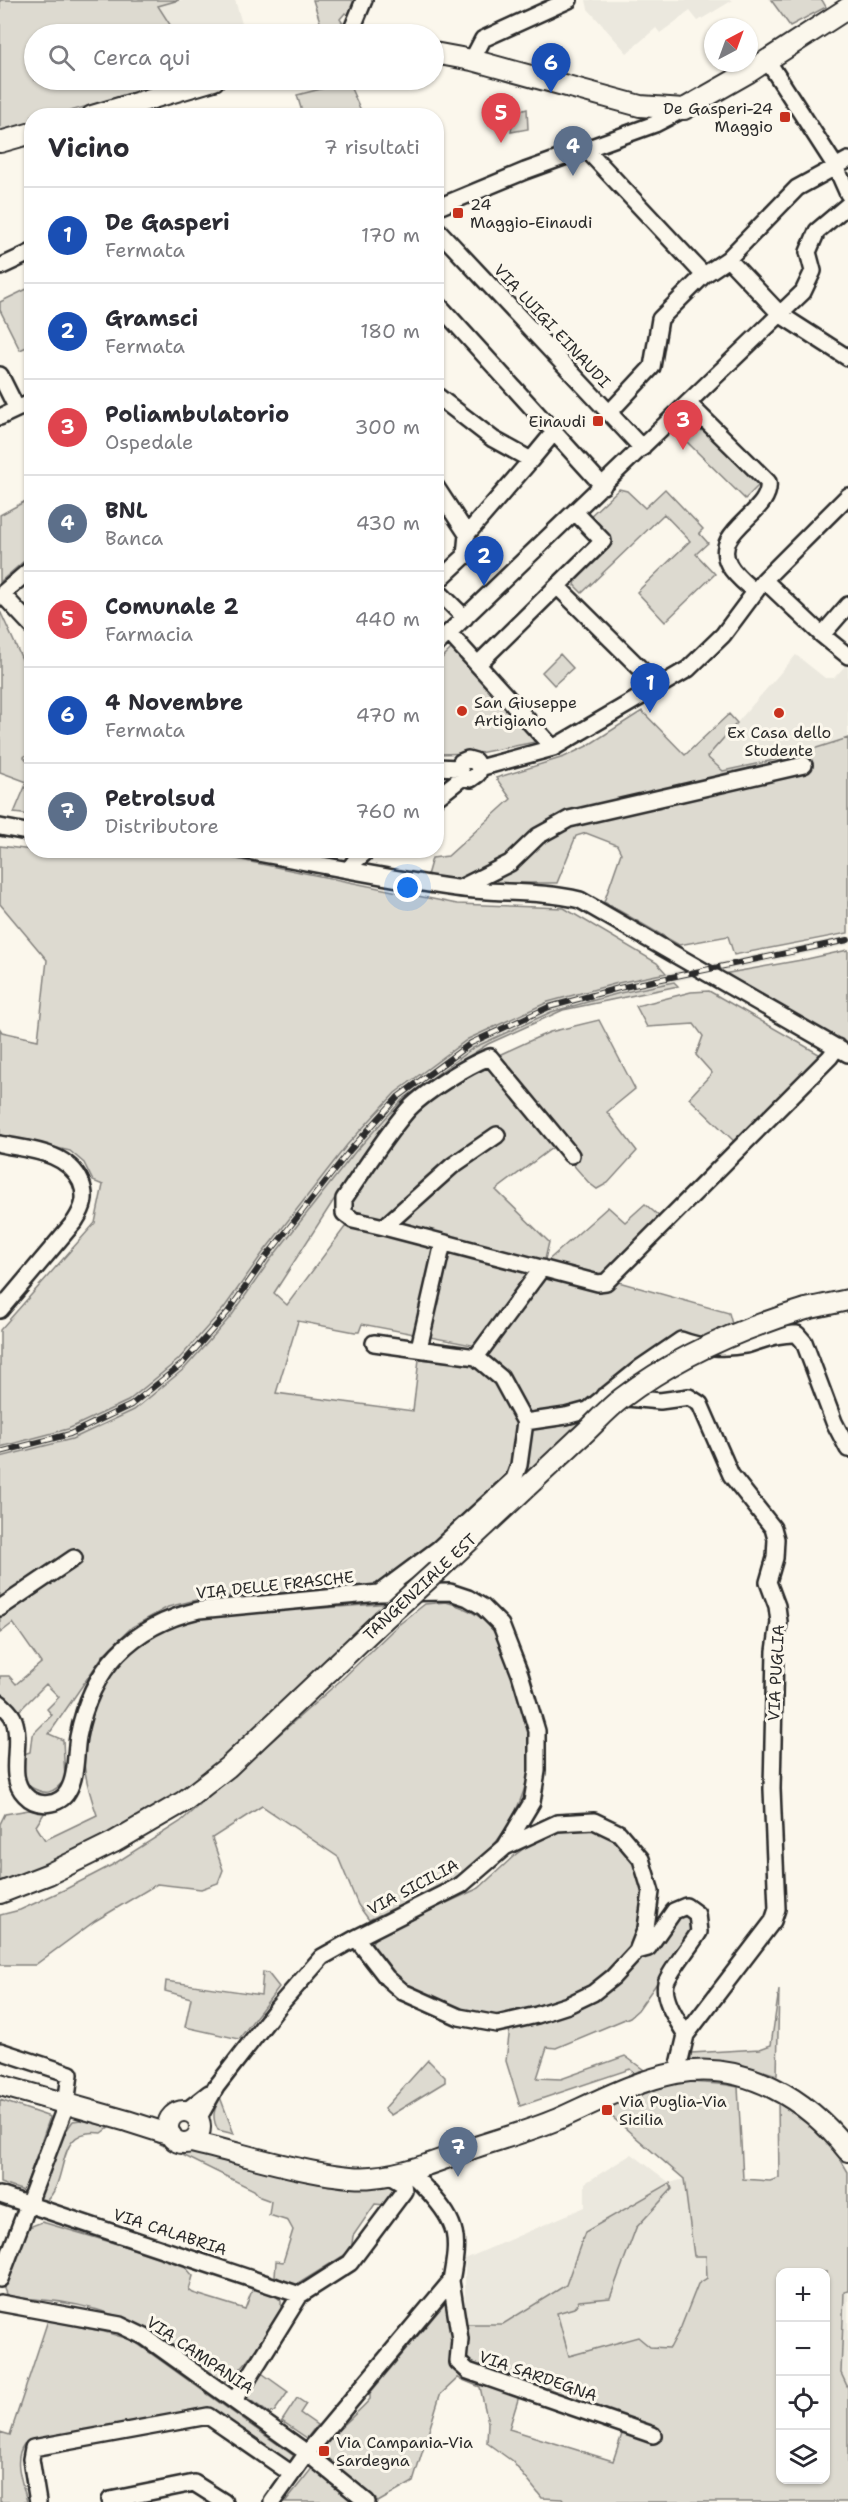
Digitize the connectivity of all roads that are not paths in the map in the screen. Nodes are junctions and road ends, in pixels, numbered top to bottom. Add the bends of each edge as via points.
1 (364, 0) edge
2 (569, 0) edge
3 (848, 8) edge
4 (354, 24) edge
5 (444, 55) edge
6 (472, 60) junction
7 (767, 60) junction
8 (188, 90) edge
9 (640, 106) junction
10 (140, 108) edge
11 (684, 109) junction
12 (24, 135) edge
13 (619, 136) junction
14 (0, 142) edge
15 (585, 149) junction
16 (842, 163) edge
17 (848, 194) edge
18 (444, 205) edge
19 (848, 205) edge
20 (444, 237) edge
21 (24, 256) edge
22 (728, 259) junction
23 (0, 267) edge
24 (704, 275) junction
25 (444, 311) edge
26 (781, 315) junction
27 (848, 358) edge
28 (0, 375) edge
29 (444, 401) edge
30 (689, 404) junction
31 (24, 406) edge
32 (17, 409) junction
33 (609, 413) junction
34 (0, 417) edge
35 (555, 431) junction
36 (642, 448) junction
37 (531, 460) junction
38 (603, 486) junction
39 (848, 496) edge
40 (444, 499) edge
41 (575, 512) junction
42 (467, 534) junction
43 (24, 575) edge
44 (444, 576) edge
45 (760, 586) junction
46 (558, 587) junction
47 (444, 597) edge
48 (848, 605) edge
49 (24, 617) edge
50 (465, 618) junction
51 (449, 633) junction
52 (822, 635) junction
53 (444, 638) edge
54 (848, 656) edge
55 (478, 664) junction
56 (659, 687) junction
57 (553, 748) junction
58 (804, 765) dead end
59 (444, 768) edge
60 (461, 773) junction
61 (444, 790) edge
62 (0, 827) edge
63 (24, 832) edge
64 (287, 858) edge
65 (360, 858) edge
66 (349, 869) junction
67 (504, 869) junction
68 (460, 889) junction
69 (489, 892) junction
70 (518, 893) junction
71 (842, 1051) edge
72 (497, 1135) dead end
73 (0, 1144) edge
74 (571, 1155) dead end
75 (384, 1227) junction
76 (443, 1243) junction
77 (542, 1268) junction
78 (848, 1300) edge
79 (0, 1310) edge
80 (374, 1343) dead end
81 (420, 1348) junction
82 (476, 1357) junction
83 (604, 1396) junction
84 (525, 1422) junction
85 (848, 1449) edge
86 (74, 1558) dead end
87 (379, 1593) junction
88 (0, 1608) edge
89 (0, 1703) edge
90 (505, 1847) junction
91 (0, 1893) edge
92 (356, 1938) junction
93 (637, 1951) junction
94 (686, 2035) junction
95 (0, 2051) edge
96 (677, 2073) junction
97 (0, 2085) edge
98 (591, 2104) junction
99 (66, 2105) junction
100 (186, 2126) junction
101 (848, 2151) edge
102 (437, 2161) junction
103 (388, 2172) junction
104 (428, 2191) junction
105 (0, 2195) edge
106 (28, 2205) junction
107 (0, 2279) edge
108 (451, 2281) junction
109 (300, 2295) junction
110 (0, 2303) edge
111 (235, 2400) junction
112 (652, 2435) dead end
113 (307, 2453) junction
114 (292, 2474) junction
115 (38, 2502) edge
116 (111, 2502) edge
117 (224, 2502) edge
118 (272, 2502) edge
119 (367, 2502) edge

1 - 4 street
2 - 6 street via 483,39
3 - 7 main road
5 - 6 main road
6 - 9 main road
7 - 11 main road
7 - 16 street
8 - 10 main road
9 - 11 main road
9 - 13 street via 634,120
11 - 13 street
12 - 14 main road
13 - 15 street
15 - 18 street
15 - 24 street
16 - 17 street
16 - 22 street via 797,188
19 - 26 street via 817,231 808,252 813,271 803,292
20 - 33 street, VIA LUIGI EINAUDI
21 - 23 street
22 - 24 street
22 - 26 street
24 - 33 street via 660,319 652,367
25 - 35 street
26 - 27 street
26 - 30 street
28 - 32 street
29 - 37 street via 493,439
30 - 36 street
30 - 45 street via 768,482 765,499 730,538 727,549 728,563 739,577
31 - 32 street
32 - 34 street
33 - 36 street, VIA LUIGI EINAUDI
35 - 37 street
35 - 38 street
36 - 38 street
37 - 42 street
38 - 41 street
39 - 45 street
40 - 42 street
41 - 46 street via 603,541
41 - 50 street
42 - 44 street via 465,556
43 - 49 street via 2,594
45 - 52 street
45 - 56 street via 723,635 688,669
46 - 55 street
46 - 56 street
47 - 50 street
48 - 52 street
50 - 51 street
51 - 53 street
51 - 55 street
52 - 54 street
55 - 57 street
56 - 57 street
57 - 60 street via 479,768 475,777
58 - 67 street via 569,819 538,836
59 - 60 street
60 - 61 street
62 - 63 street
64 - 66 street
65 - 66 street
66 - 68 street
67 - 68 street
67 - 69 street
67 - 70 street
68 - 69 street
69 - 70 street
70 - 71 street via 580,900
71 - 77 street via 830,1057 606,1282
72 - 75 street via 453,1166
73 - 79 street via 68,1163 84,1190 85,1206
74 - 75 street via 490,1057 482,1059 407,1110 344,1198 344,1213 353,1220
75 - 76 street
76 - 77 street
76 - 81 street
77 - 82 street
78 - 91 main road, TANGENZIALE EST, bridge via 759,1323 703,1347 621,1399 228,1767 183,1802 114,1842 50,1874
80 - 81 street
81 - 82 street
82 - 84 street via 501,1378
83 - 84 street via 588,1410
83 - 85 street via 681,1340 726,1347 783,1333 797,1334 804,1342
83 - 94 street, VIA PUGLIA via 660,1401 688,1398 700,1404 731,1475 773,1528 776,1539 768,1582 779,1622 772,1789 777,1909 773,1921
84 - 87 street via 514,1479 438,1549
86 - 88 street
87 - 89 street, VIA DELLE FRASCHE via 199,1610 148,1628 112,1658 98,1680 78,1736 73,1779 68,1792 51,1803 26,1797 19,1787 17,1728 14,1717
87 - 90 street, VIA DELLE FRASCHE via 450,1592 483,1607 501,1625 537,1731 532,1802
90 - 92 street, VIA SICILIA via 460,1885
90 - 93 street, VIA SICILIA via 557,1823 594,1821 619,1833 641,1859 651,1892 646,1928
92 - 93 street, VIA SICILIA via 403,1992 459,2017 497,2024 537,2015 594,1993
92 - 100 street, VIA SICILIA via 322,1958 286,1997
93 - 94 street via 648,1948 674,1911 686,1906 697,1914 699,1932 666,1982 670,2007
94 - 96 street, VIA PUGLIA
95 - 99 street via 70,2074
96 - 98 main road
96 - 101 main road via 737,2075 767,2085 809,2109
97 - 99 main road
98 - 102 main road
98 - 103 main road via 552,2111
99 - 100 main road via 127,2121
99 - 106 street
100 - 103 main road via 239,2153 294,2169 333,2175
102 - 103 main road
102 - 104 street via 422,2172
103 - 104 street, VIA SARDEGNA
103 - 109 street via 403,2184 404,2191 394,2207 350,2263
104 - 108 street, VIA SARDEGNA via 452,2224 457,2248
105 - 106 street, VIA CALABRIA
106 - 107 street
106 - 109 street, VIA CALABRIA
108 - 112 street, VIA SARDEGNA via 460,2339 459,2362 468,2371
108 - 113 street, VIA SARDEGNA
109 - 111 street
110 - 111 street, VIA CAMPANIA via 120,2325 145,2337
111 - 113 street, VIA CAMPANIA
113 - 114 street
113 - 119 street, VIA CAMPANIA
114 - 115 street via 208,2416 33,2448 31,2459
114 - 118 street
116 - 117 street via 194,2483

